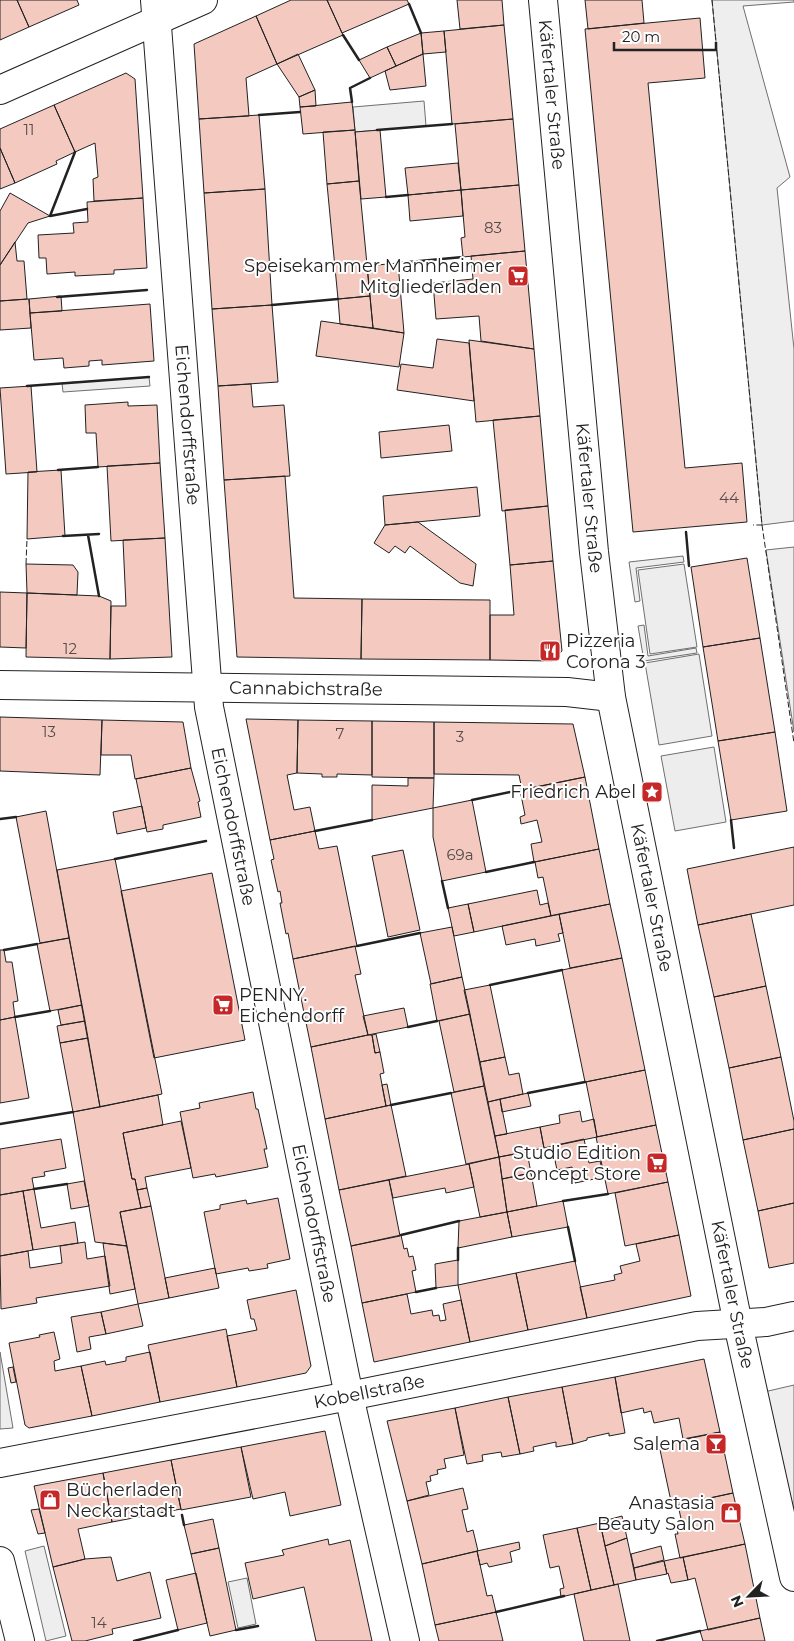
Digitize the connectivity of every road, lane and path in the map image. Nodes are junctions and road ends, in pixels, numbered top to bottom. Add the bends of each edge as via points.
1 (203, 0) edge
2 (542, 0) edge
3 (156, 10) edge
4 (0, 90) edge
5 (0, 685) edge
6 (208, 689) junction
7 (611, 697) junction
8 (794, 1316) edge
9 (738, 1324) junction
10 (349, 1396) junction
11 (0, 1463) edge
12 (0, 1561) edge
13 (794, 1577) edge
14 (20, 1641) edge
15 (405, 1641) edge

1 - 3 street
2 - 7 street, Käfertaler Straße via 594,552
3 - 4 street
3 - 6 street, Eichendorffstraße
5 - 6 street, Cannabichstraße
6 - 7 street, Cannabichstraße via 568,692
6 - 10 street, Eichendorffstraße
7 - 9 street, Käfertaler Straße
8 - 9 street, Kobellstraße
9 - 10 street, Kobellstraße via 696,1326
9 - 13 street, Käfertaler Straße
10 - 11 street, Kobellstraße
10 - 15 street, Eichendorffstraße
12 - 14 street

